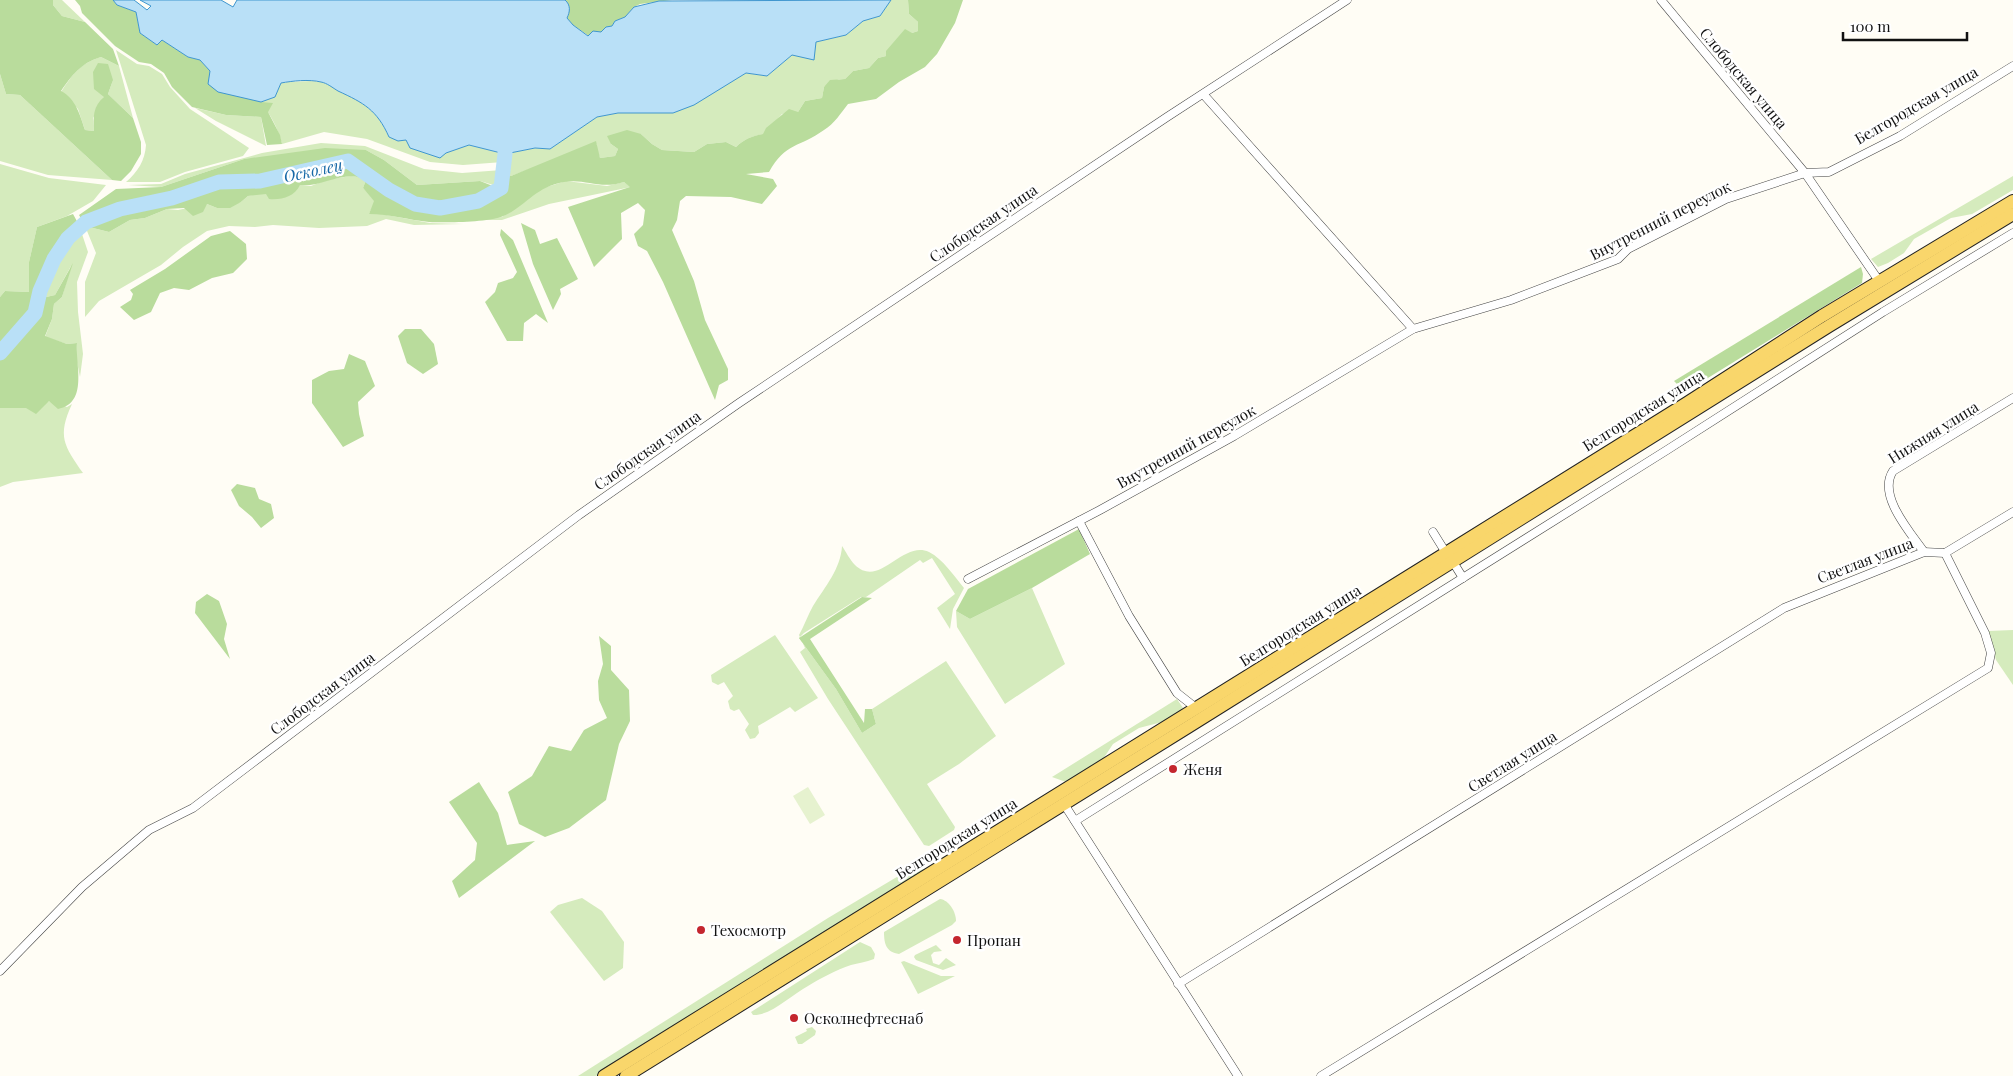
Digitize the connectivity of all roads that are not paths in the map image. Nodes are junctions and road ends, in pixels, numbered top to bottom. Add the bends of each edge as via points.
1 (1347, 0) edge
2 (1661, 0) edge
3 (2013, 66) edge
4 (1204, 94) junction
5 (1805, 173) junction
6 (2013, 201) edge
7 (2013, 214) edge
8 (2013, 233) edge
9 (1879, 281) junction
10 (1874, 298) junction
11 (1883, 312) junction
12 (1413, 329) junction
13 (2013, 398) edge
14 (2013, 512) edge
15 (1079, 521) junction
16 (1433, 532) dead end
17 (1924, 552) junction
18 (1945, 553) junction
19 (1450, 558) junction
20 (1463, 578) junction
21 (968, 579) dead end
22 (1196, 708) junction
23 (1064, 804) junction
24 (1075, 821) junction
25 (0, 971) edge
26 (1178, 984) junction
27 (604, 1076) edge
28 (626, 1076) edge
29 (1238, 1076) edge
30 (1320, 1076) edge

1 - 4 street, Слободская улица
2 - 5 street, Слободская улица
3 - 5 street, Белгородская улица via 1900,136 1830,172
4 - 12 street
4 - 25 street, Слободская улица via 739,403 579,515 193,808 149,830 82,886
5 - 9 street, Слободская улица
5 - 12 street, Внутренний переулок via 1726,200 1628,249 1618,259 1511,300
6 - 9 main road, Белгородская улица
7 - 10 main road, Белгородская улица
8 - 11 street
9 - 19 main road, Белгородская улица
10 - 11 street
10 - 19 main road, Белгородская улица
11 - 20 street
12 - 15 street, Внутренний переулок via 1234,436
13 - 17 street, Нижняя улица via 1893,471 1888,478 1888,488 1900,519
14 - 18 street
15 - 21 street, Внутренний переулок
15 - 22 street via 1129,616 1177,693
16 - 19 street
17 - 18 street, Светлая улица
17 - 26 street, Светлая улица via 1784,608
18 - 30 street via 1985,633 1991,653 1988,668
19 - 20 street
19 - 22 main road, Белгородская улица
19 - 23 main road, Белгородская улица
20 - 24 street
22 - 27 main road, Белгородская улица
23 - 24 street
23 - 28 main road, Белгородская улица
24 - 26 street
26 - 29 street

